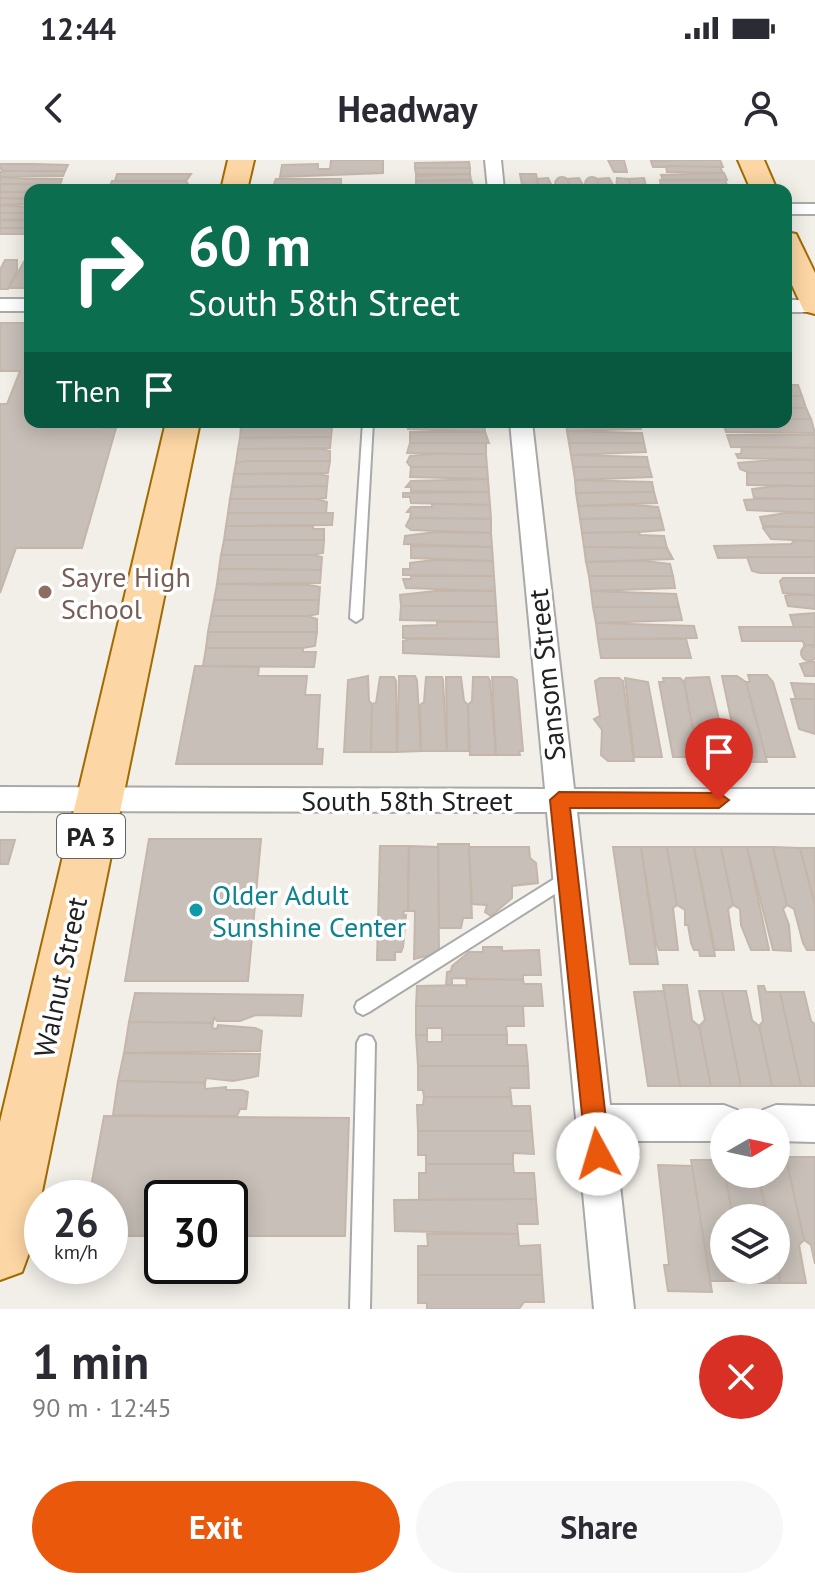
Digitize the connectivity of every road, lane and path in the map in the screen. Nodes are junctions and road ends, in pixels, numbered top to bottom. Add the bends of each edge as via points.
1 (241, 160) edge
2 (493, 160) edge
3 (751, 160) edge
4 (235, 184) edge
5 (495, 184) edge
6 (761, 184) edge
7 (792, 209) edge
8 (815, 209) edge
9 (792, 253) edge
10 (0, 305) edge
11 (24, 305) edge
12 (815, 305) edge
13 (792, 306) edge
14 (182, 428) edge
15 (368, 428) edge
16 (522, 428) edge
17 (356, 618) dead end
18 (0, 799) edge
19 (100, 799) junction
20 (559, 800) junction
21 (815, 801) edge
22 (568, 878) junction
23 (363, 1007) dead end
24 (366, 1043) dead end
25 (18, 1089) edge
26 (595, 1123) junction
27 (710, 1123) edge
28 (790, 1123) edge
29 (815, 1124) edge
30 (0, 1250) edge
31 (360, 1309) edge
32 (614, 1309) edge

1 - 4 main road
2 - 5 street
3 - 6 main road
7 - 8 street
9 - 12 main road
10 - 11 street
12 - 13 street
14 - 19 main road, Walnut Street / PA 3
15 - 17 lane
16 - 20 street, Sansom Street
18 - 19 street, South 58th Street
19 - 20 street, South 58th Street
19 - 25 main road, Walnut Street / PA 3
20 - 21 street, South 58th Street
20 - 22 street, Sansom Street
22 - 23 lane
22 - 26 street, Sansom Street
24 - 31 lane
25 - 30 main road, Walnut Street / PA 3
26 - 27 street
26 - 32 street, Sansom Street
28 - 29 street

